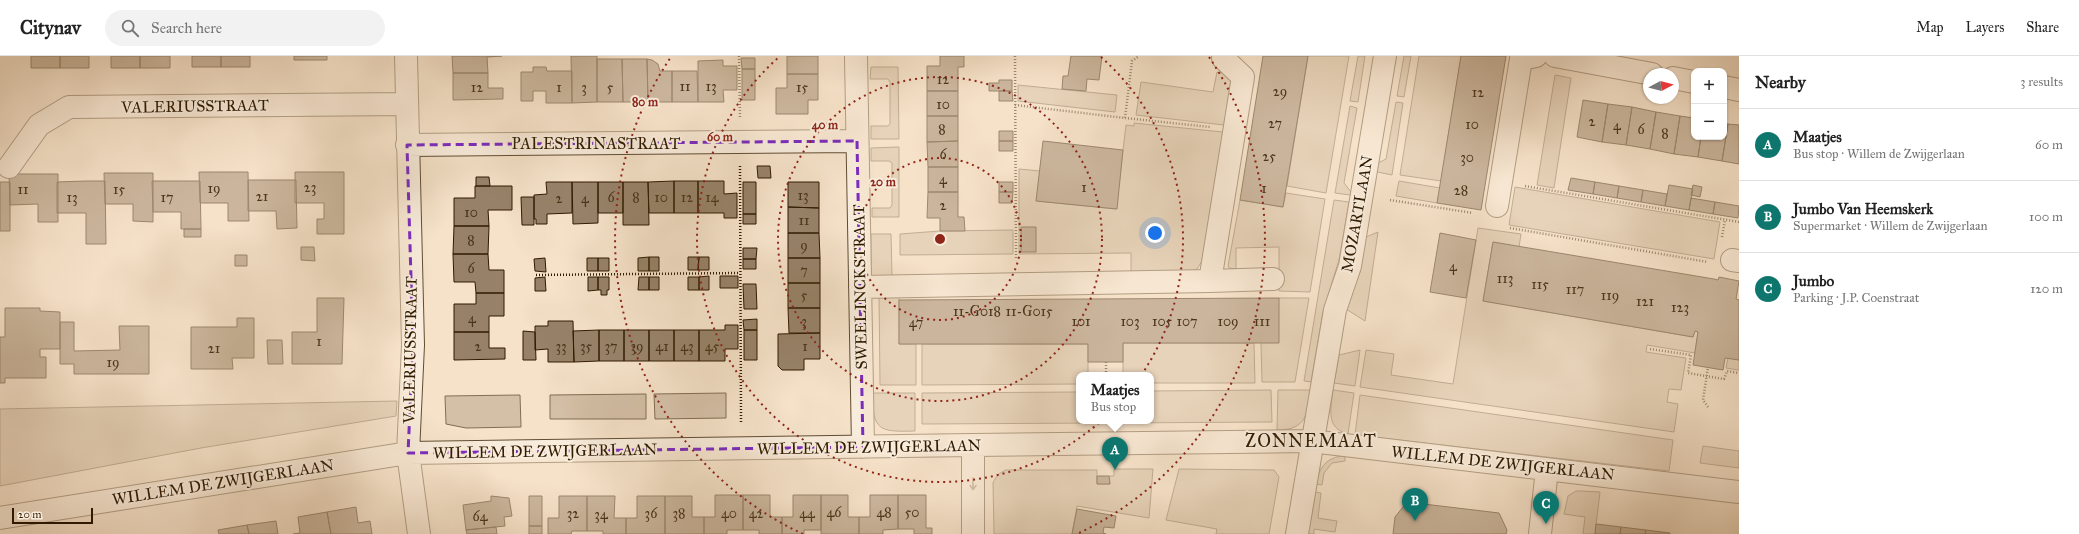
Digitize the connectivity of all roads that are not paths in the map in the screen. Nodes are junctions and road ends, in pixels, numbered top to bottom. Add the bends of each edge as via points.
1 (406, 56) edge
2 (856, 56) edge
3 (1384, 56) edge
4 (1536, 56) edge
5 (1555, 56) edge
6 (1217, 57) edge
7 (1643, 72) edge
8 (1679, 79) edge
9 (1691, 81) edge
10 (1727, 88) edge
11 (1739, 90) edge
12 (407, 104) junction
13 (857, 141) junction
14 (407, 145) junction
15 (9, 167) dead end
16 (1497, 206) dead end
17 (1273, 279) dead end
18 (1210, 281) junction
19 (860, 287) junction
20 (1311, 441) junction
21 (973, 445) junction
22 (863, 447) junction
23 (408, 454) junction
24 (1547, 469) junction
25 (1739, 492) edge
26 (0, 518) edge
27 (419, 534) edge
28 (973, 534) edge
29 (1297, 534) edge
30 (1540, 534) edge

1 - 12 street, VALERIUSSTRAAT
2 - 13 street, SWEELINCKSTRAAT
3 - 20 street, MOZARTLAAN via 1350,266 1334,310
4 - 16 street via 1521,59
5 - 7 street
6 - 18 street via 1243,77
8 - 9 street
10 - 11 street
12 - 14 street, VALERIUSSTRAAT
12 - 15 street, VALERIUSSTRAAT via 69,107 39,125
13 - 14 street, PALESTRINASTRAAT
13 - 19 street, SWEELINCKSTRAAT
14 - 23 street, VALERIUSSTRAAT via 413,345
17 - 18 street
18 - 19 street
19 - 22 street, SWEELINCKSTRAAT
20 - 21 street, WILLEM DE ZWIJGERLAAN
20 - 24 street, WILLEM DE ZWIJGERLAAN
20 - 29 street, MOZARTLAAN
21 - 22 street, WILLEM DE ZWIJGERLAAN
21 -> 28 street
22 - 23 street, WILLEM DE ZWIJGERLAAN
23 - 26 street, WILLEM DE ZWIJGERLAAN
23 - 27 street, VALERIUSSTRAAT
24 - 25 street, WILLEM DE ZWIJGERLAAN
24 - 30 street

